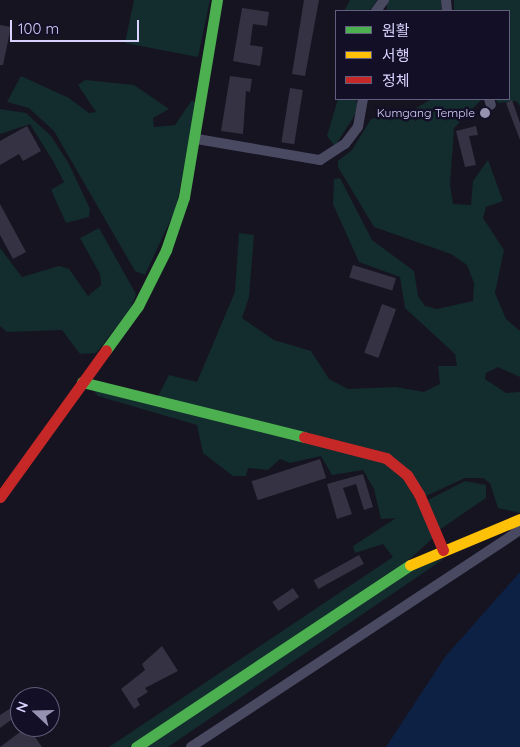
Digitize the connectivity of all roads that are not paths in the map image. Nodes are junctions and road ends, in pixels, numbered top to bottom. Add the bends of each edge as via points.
1 (217, 0) edge
2 (363, 100) edge
3 (196, 139) junction
4 (82, 382) junction
5 (0, 497) edge
6 (520, 518) edge
7 (520, 530) edge
8 (442, 550) junction
9 (136, 747) edge
10 (191, 747) edge

1 - 3 street
2 - 3 street via 358,127 345,144 320,160
3 - 4 street via 184,197 166,250 138,306
4 - 5 street
4 - 8 street via 378,454 407,475
6 - 8 street
7 - 10 street
8 - 9 street via 403,568

